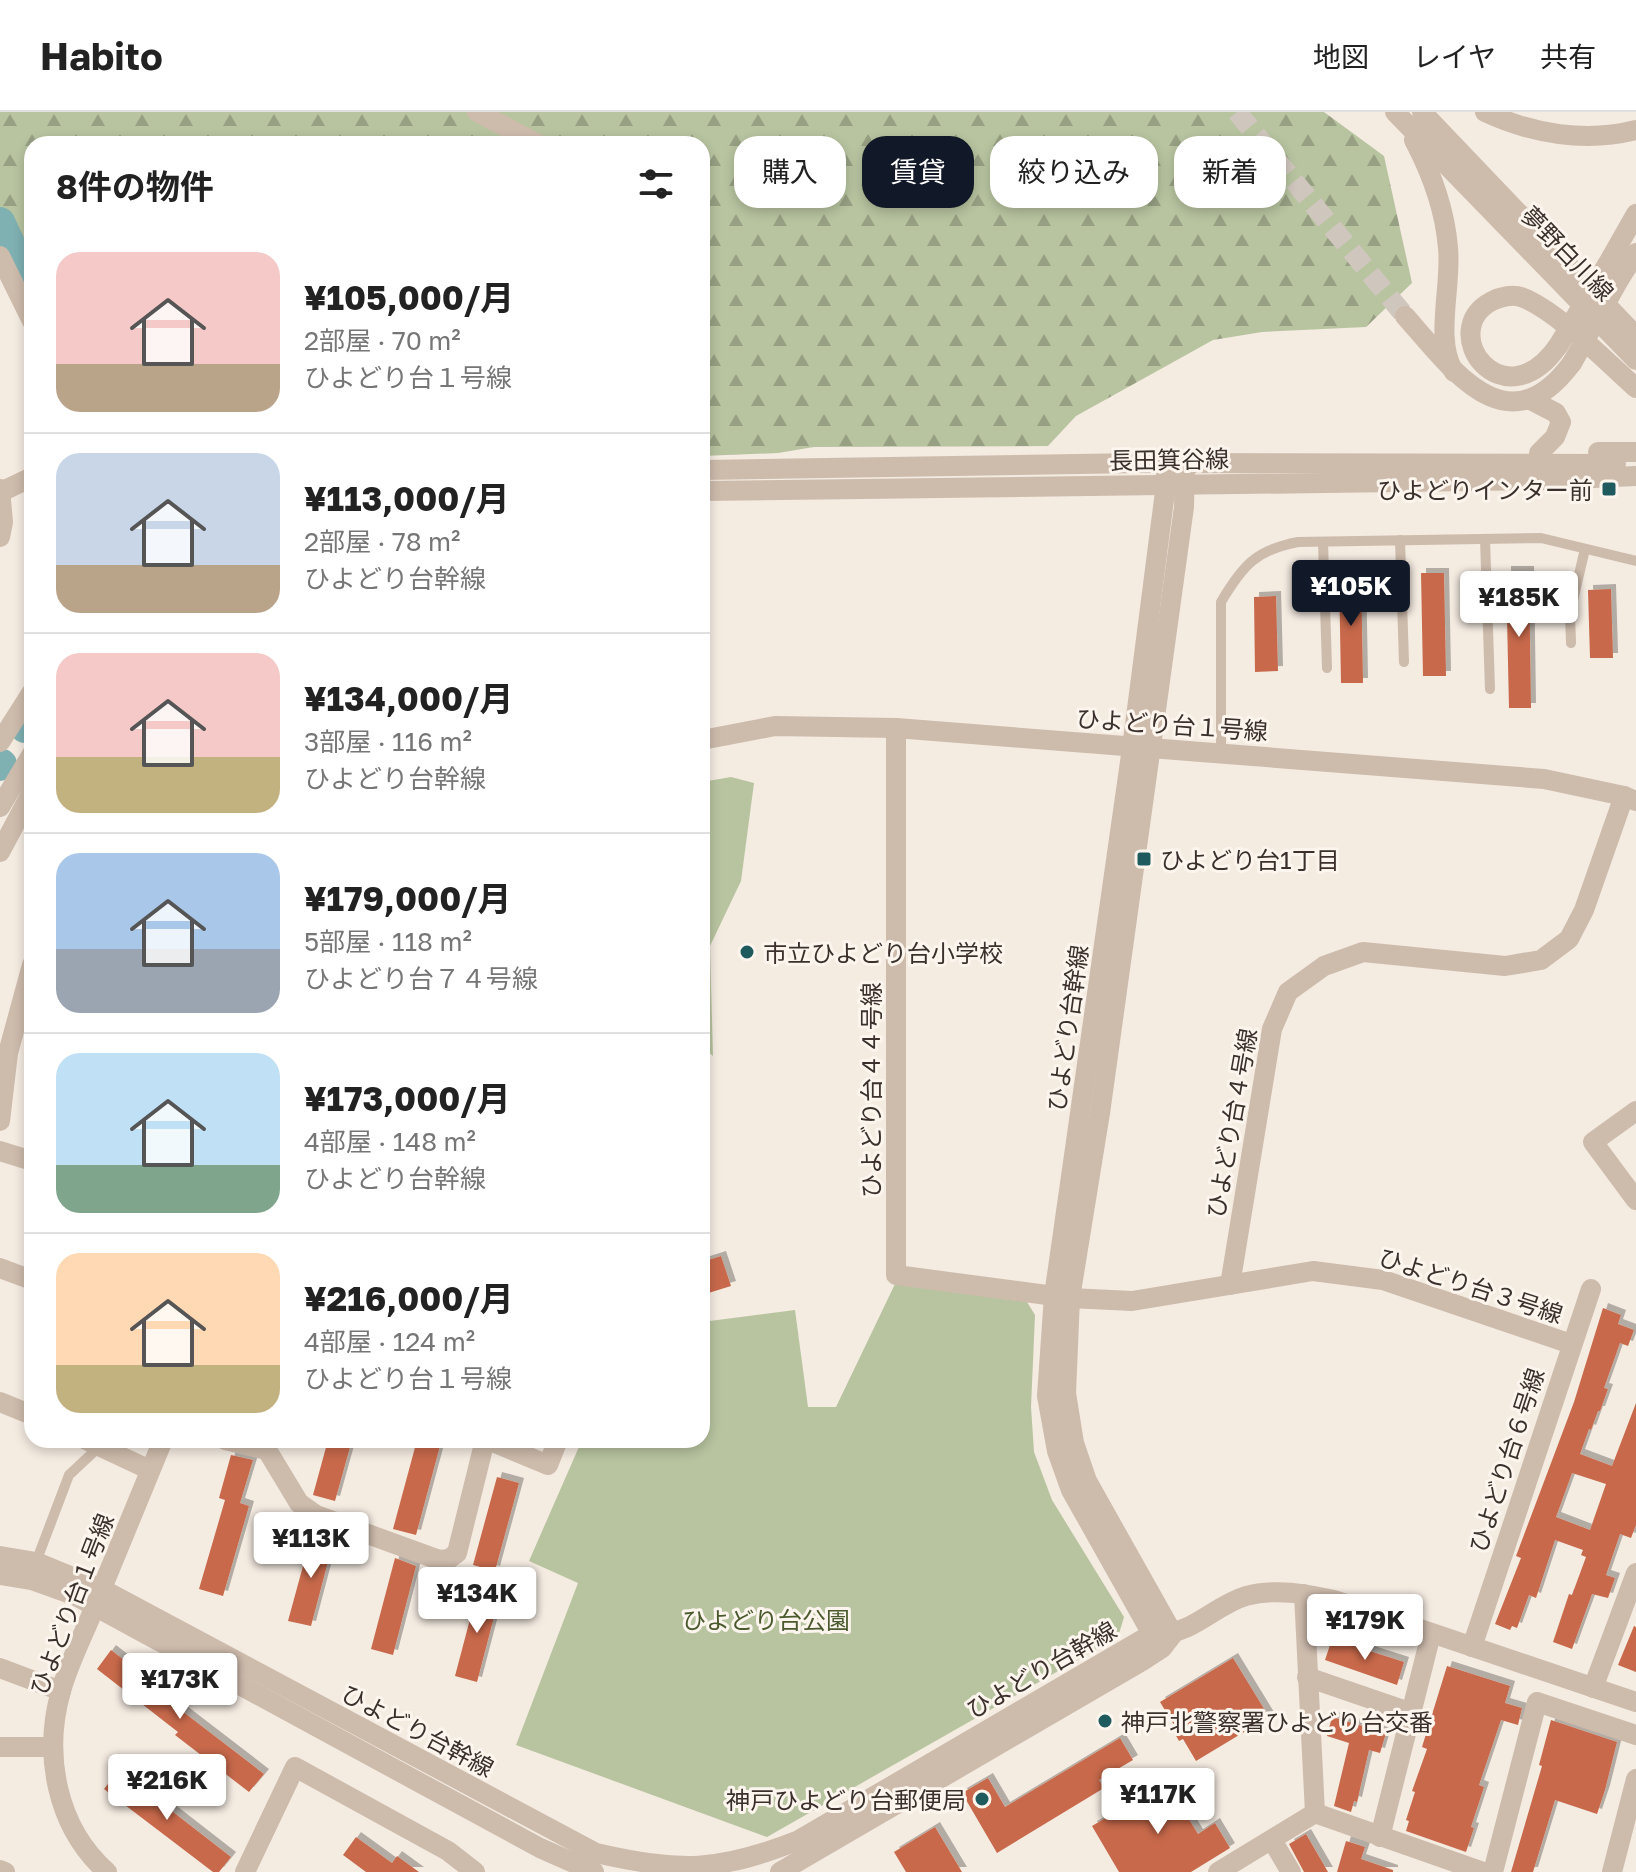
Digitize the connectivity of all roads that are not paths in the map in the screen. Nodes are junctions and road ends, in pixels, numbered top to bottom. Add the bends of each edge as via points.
1 (477, 112) edge
2 (1485, 112) edge
3 (1407, 115) edge
4 (1636, 130) edge
5 (523, 136) edge
6 (1636, 214) edge
7 (1636, 253) edge
8 (0, 256) edge
9 (1613, 271) junction
10 (24, 305) edge
11 (1405, 316) tunnel mouth
12 (1636, 336) edge
13 (1636, 360) edge
14 (1454, 372) junction
15 (1636, 388) edge
16 (1529, 399) junction
17 (1636, 452) edge
18 (1539, 453) junction
19 (1383, 463) junction
20 (1636, 463) edge
21 (710, 470) edge
22 (1175, 474) junction
23 (1636, 476) edge
24 (24, 480) edge
25 (1, 490) edge
26 (710, 491) edge
27 (0, 537) edge
28 (1485, 539) junction
29 (1400, 540) junction
30 (1323, 542) junction
31 (1585, 549) junction
32 (1636, 561) edge
33 (1571, 643) dead end
34 (1404, 662) dead end
35 (1327, 668) dead end
36 (1490, 689) dead end
37 (24, 704) edge
38 (896, 728) junction
39 (710, 738) edge
40 (0, 740) edge
41 (1141, 748) junction
42 (1221, 754) junction
43 (24, 757) edge
44 (24, 770) edge
45 (1630, 799) edge
46 (0, 807) edge
47 (24, 807) edge
48 (0, 852) edge
49 (24, 994) edge
50 (1636, 1111) edge
51 (0, 1121) edge
52 (0, 1151) edge
53 (24, 1158) edge
54 (1636, 1200) edge
55 (0, 1268) edge
56 (24, 1277) edge
57 (1230, 1285) junction
58 (1591, 1289) dead end
59 (1062, 1297) junction
60 (1571, 1344) junction
61 (0, 1402) edge
62 (24, 1412) edge
63 (89, 1448) edge
64 (104, 1448) edge
65 (160, 1448) edge
66 (259, 1448) edge
67 (484, 1448) edge
68 (506, 1448) edge
69 (555, 1448) edge
70 (150, 1470) junction
71 (0, 1556) edge
72 (36, 1562) junction
73 (1636, 1573) edge
74 (0, 1575) edge
75 (1304, 1594) junction
76 (99, 1597) junction
77 (1431, 1634) junction
78 (1162, 1638) junction
79 (1472, 1647) junction
80 (0, 1668) edge
81 (1307, 1677) junction
82 (1593, 1688) junction
83 (61, 1691) junction
84 (1636, 1702) edge
85 (1412, 1713) junction
86 (1636, 1735) edge
87 (0, 1747) edge
88 (52, 1747) junction
89 (1636, 1779) edge
90 (1315, 1813) junction
91 (1380, 1837) junction
92 (1272, 1840) junction
93 (1430, 1864) edge
94 (1224, 1870) edge
95 (107, 1872) edge
96 (245, 1872) edge
97 (475, 1872) edge
98 (594, 1872) edge
99 (780, 1872) edge
100 (1291, 1872) edge
101 (1483, 1872) edge
102 (1493, 1872) edge
103 (1612, 1872) edge

1 - 5 street
2 - 4 street via 1522,126 1584,137
3 - 12 street, 夢野白川線
3 - 13 street, 夢野白川線
3 - 14 street via 1441,203 1450,283 1444,339
6 - 9 street
7 - 9 street
8 - 10 street
9 - 15 street, bridge via 1558,346 1541,367 1520,376 1498,376 1473,350 1472,326 1485,306 1517,295 1541,305
9 - 16 street, bridge via 1572,363 1558,381
11 - 14 street
14 - 16 street via 1495,399
16 - 18 street via 1556,413 1561,422
17 - 18 street
18 - 19 street
19 - 20 street, 長田箕谷線
19 - 22 street, 長田箕谷線
21 - 22 street, 長田箕谷線
22 - 23 street, 長田箕谷線 via 1503,480
22 - 26 street, 長田箕谷線
22 - 41 street, ひよどり台幹線 via 1184,507
24 - 25 street
25 - 27 street
28 - 29 lane
28 - 31 lane via 1541,538
28 - 36 lane
29 - 30 lane
29 - 34 lane
30 - 35 lane
30 - 42 lane via 1271,548 1255,558 1221,602
31 - 32 lane
31 - 33 lane via 1570,613
37 - 40 street
38 - 39 street, ひよどり台１号線 via 775,726
38 - 41 street, ひよどり台１号線
38 - 59 street, ひよどり台４４号線 via 896,1275
40 - 43 street
41 - 42 street, ひよどり台１号線
41 - 59 street, ひよどり台幹線 via 1100,1113
42 - 45 street, ひよどり台１号線 via 1544,779
44 - 46 street
45 - 57 street, ひよどり台４号線 via 1569,939 1541,960 1505,966 1363,952 1324,966 1288,992 1272,1029
47 - 48 street
49 - 51 street via 8,1053
50 - 54 street via 1593,1142
52 - 53 street
55 - 56 street
57 - 59 street, ひよどり台３号線 via 1132,1301
57 - 60 street, ひよどり台３号線 via 1313,1271 1383,1280
58 - 60 street, ひよどり台６号線
59 - 78 street, ひよどり台幹線 via 1074,1443
60 - 79 street, ひよどり台６号線
61 - 62 street
63 - 72 lane via 69,1475
64 - 70 street
65 - 70 street, ひよどり台１号線
66 - 67 street via 267,1450 299,1503 316,1515 439,1560 457,1553
68 - 69 street via 548,1465
70 - 76 street, ひよどり台１号線
71 - 72 street, ひよどり台幹線
72 - 76 street, ひよどり台幹線
73 - 82 street
74 - 76 street, ひよどり台幹線
75 - 77 street
75 - 78 street via 1244,1597
75 - 81 street
76 - 78 street, ひよどり台幹線 via 596,1853 673,1870 729,1866 799,1840
76 - 83 street, ひよどり台１号線
76 - 98 street, ひよどり台幹線 via 540,1848
77 - 79 street
77 - 85 street
78 - 99 street, ひよどり台幹線
79 - 82 street
80 - 83 street
81 - 85 street
81 - 90 street
82 - 84 street
83 - 88 street, ひよどり台１号線
85 - 91 street
86 - 102 street via 1537,1702
87 - 88 street
88 - 95 street, ひよどり台１号線 via 67,1818
89 - 103 street
90 - 91 street
90 - 92 street
91 - 93 street
92 - 94 street
92 - 100 street
93 - 101 street
96 - 97 street via 295,1767 448,1851

